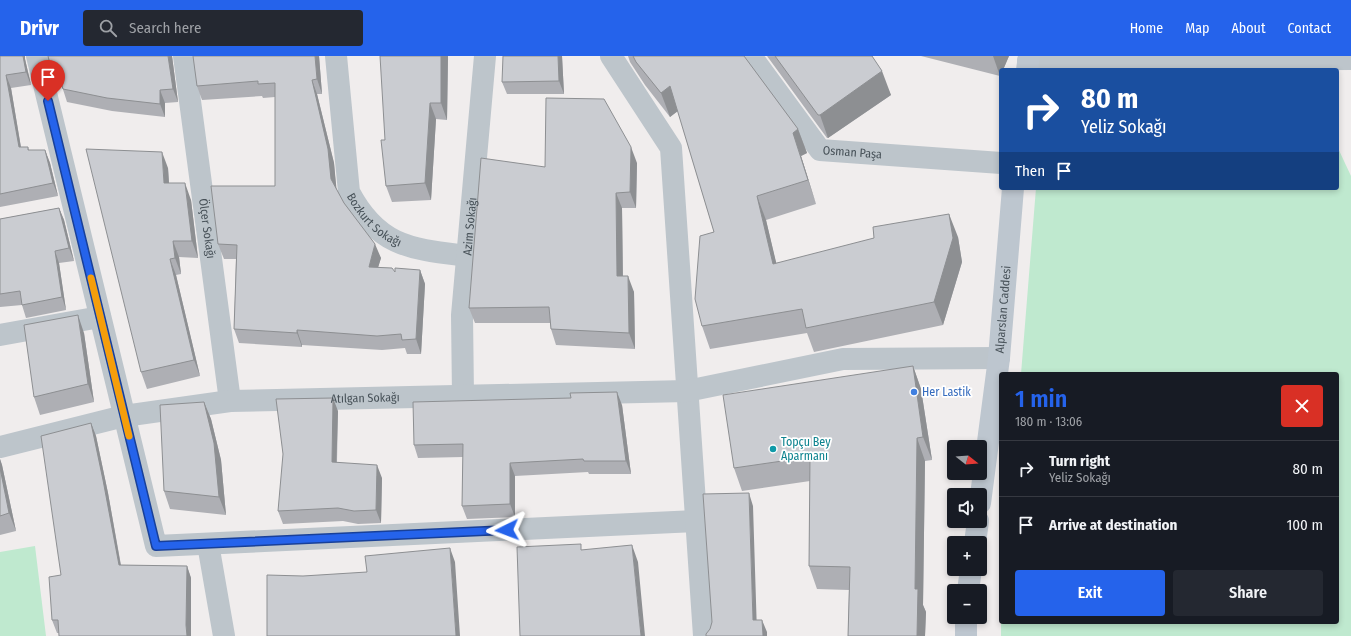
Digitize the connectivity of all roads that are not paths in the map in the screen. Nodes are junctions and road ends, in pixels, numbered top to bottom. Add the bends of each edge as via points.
1 (37, 56) edge
2 (184, 56) edge
3 (336, 56) edge
4 (485, 56) edge
5 (611, 56) edge
6 (751, 56) edge
7 (1351, 59) edge
8 (1028, 62) edge
9 (999, 163) edge
10 (1013, 190) edge
11 (73, 206) junction
12 (51, 210) edge
13 (467, 256) junction
14 (100, 317) junction
15 (0, 335) edge
16 (999, 358) junction
17 (687, 391) junction
18 (463, 396) junction
19 (230, 402) junction
20 (124, 416) junction
21 (0, 447) edge
22 (982, 488) edge
23 (696, 521) junction
24 (208, 544) junction
25 (966, 624) edge
26 (224, 636) edge
27 (704, 636) edge
28 (966, 636) edge

1 - 11 street
2 - 19 street, Ölçer Sokağı
3 - 13 street, Bozkurt Sokağı via 350,192 358,208 374,226 395,241 424,251
4 - 13 street, Azim Sokağı
5 - 17 street via 671,148
6 - 9 street, Osman Paşa via 820,150
7 - 8 street
10 - 16 street, Alparslan Caddesi
11 - 12 street
11 - 14 street
13 - 18 street, Azim Sokağı via 462,316
14 - 15 street
14 - 20 street
16 - 17 street, Atılgan Sokağı via 842,360
16 - 22 street, Alparslan Caddesi
17 - 18 street, Atılgan Sokağı
17 - 23 street
18 - 19 street, Atılgan Sokağı
19 - 20 street, Atılgan Sokağı
20 - 21 street, Atılgan Sokağı
20 - 24 street via 156,546
23 - 24 street
23 - 27 street
24 - 26 street
25 - 28 street

